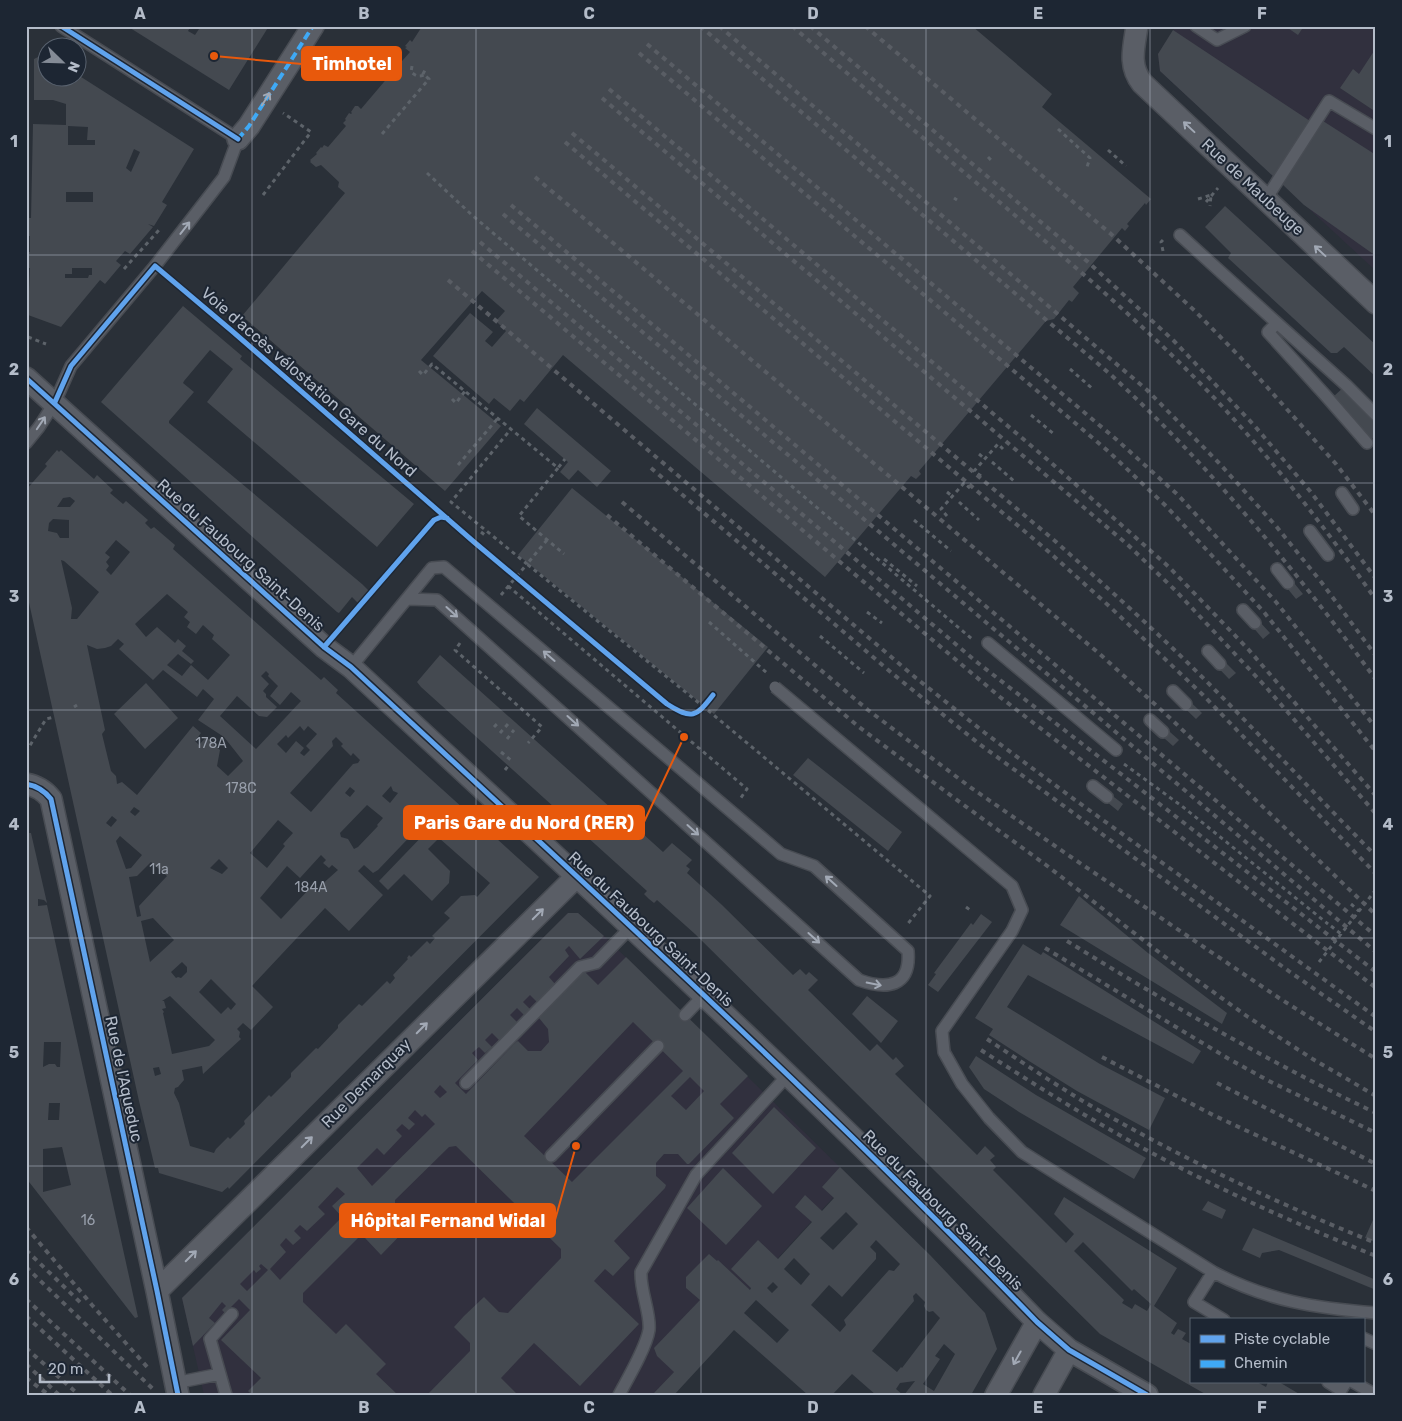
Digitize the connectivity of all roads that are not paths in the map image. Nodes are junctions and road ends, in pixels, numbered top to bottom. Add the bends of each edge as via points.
1 (60, 26) edge
2 (313, 26) edge
3 (1137, 26) edge
4 (1196, 26) edge
5 (1245, 26) edge
6 (1376, 129) edge
7 (234, 149) junction
8 (1266, 200) junction
9 (1180, 234) dead end
10 (1376, 303) edge
11 (1277, 322) junction
12 (26, 378) edge
13 (55, 402) junction
14 (1376, 415) edge
15 (26, 443) edge
16 (1367, 443) dead end
17 (1342, 493) dead end
18 (1353, 509) dead end
19 (1310, 531) dead end
20 (1328, 555) dead end
21 (1277, 569) dead end
22 (1288, 583) dead end
23 (408, 599) junction
24 (1243, 610) dead end
25 (1255, 623) dead end
26 (988, 643) dead end
27 (1208, 651) dead end
28 (1220, 664) dead end
29 (350, 667) junction
30 (775, 687) dead end
31 (1174, 691) dead end
32 (1186, 704) dead end
33 (1150, 720) dead end
34 (1163, 732) dead end
35 (1116, 750) dead end
36 (26, 784) edge
37 (1093, 786) dead end
38 (1107, 797) dead end
39 (577, 876) junction
40 (631, 927) junction
41 (704, 995) junction
42 (685, 1015) dead end
43 (658, 1046) dead end
44 (788, 1075) junction
45 (466, 1083) dead end
46 (551, 1156) dead end
47 (1213, 1272) junction
48 (157, 1291) junction
49 (1376, 1313) edge
50 (232, 1314) dead end
51 (1349, 1317) edge
52 (1221, 1318) edge
53 (1037, 1322) junction
54 (1364, 1338) edge
55 (1376, 1344) edge
56 (1069, 1350) junction
57 (220, 1374) junction
58 (1331, 1384) edge
59 (1345, 1384) edge
60 (1357, 1384) edge
61 (182, 1386) edge
62 (1002, 1393) edge
63 (226, 1395) edge
64 (619, 1395) edge
65 (1044, 1395) edge
66 (1147, 1395) edge
67 (1376, 1395) edge

1 - 7 lane
7 -> 2 street
8 -> 3 street, Rue de Maubeuge via 1142,83 1134,69
4 - 5 lane via 1217,40
6 - 8 lane via 1328,100
13 -> 7 lane via 71,366 224,178
10 -> 8 street, Rue de Maubeuge
9 - 11 lane
11 - 14 lane
11 - 16 lane via 1268,332
12 - 13 street, Rue du Faubourg Saint-Denis
15 -> 13 lane
13 - 29 street, Rue du Faubourg Saint-Denis
17 - 18 lane
19 - 20 lane
21 - 22 lane
23 -> 23 lane via 437,600 859,980 884,986 896,983 907,972 908,951 814,866 781,854 444,567 432,568
23 - 29 lane
24 - 25 lane
26 - 35 lane
27 - 28 lane
29 - 39 street, Rue du Faubourg Saint-Denis
30 - 47 lane, bridge via 1012,886 1022,910 1012,931 942,1031 944,1052 962,1084 1022,1152
31 - 32 lane
33 - 34 lane
36 - 48 street, Rue de l'Aqueduc via 41,789 51,800
37 - 38 lane
39 - 40 street, Rue du Faubourg Saint-Denis
48 -> 39 street, Rue Demarquay
40 - 41 street, Rue du Faubourg Saint-Denis
40 - 45 lane via 596,963 580,967
41 - 42 lane
41 - 44 street, Rue du Faubourg Saint-Denis
43 - 46 lane
44 - 53 street, Rue du Faubourg Saint-Denis
44 - 64 lane via 696,1175 641,1272 649,1330
47 - 51 lane via 1288,1302
47 - 52 lane via 1194,1302
48 - 61 street, Rue de l'Aqueduc via 169,1354
49 - 51 lane
50 - 57 lane via 210,1339
53 - 56 street, Rue du Faubourg Saint-Denis
53 -> 62 street
54 - 55 lane
56 - 65 street
56 - 66 street, Rue du Faubourg Saint-Denis
57 - 61 lane
57 - 63 lane
58 - 59 lane via 1341,1390
60 - 67 lane

